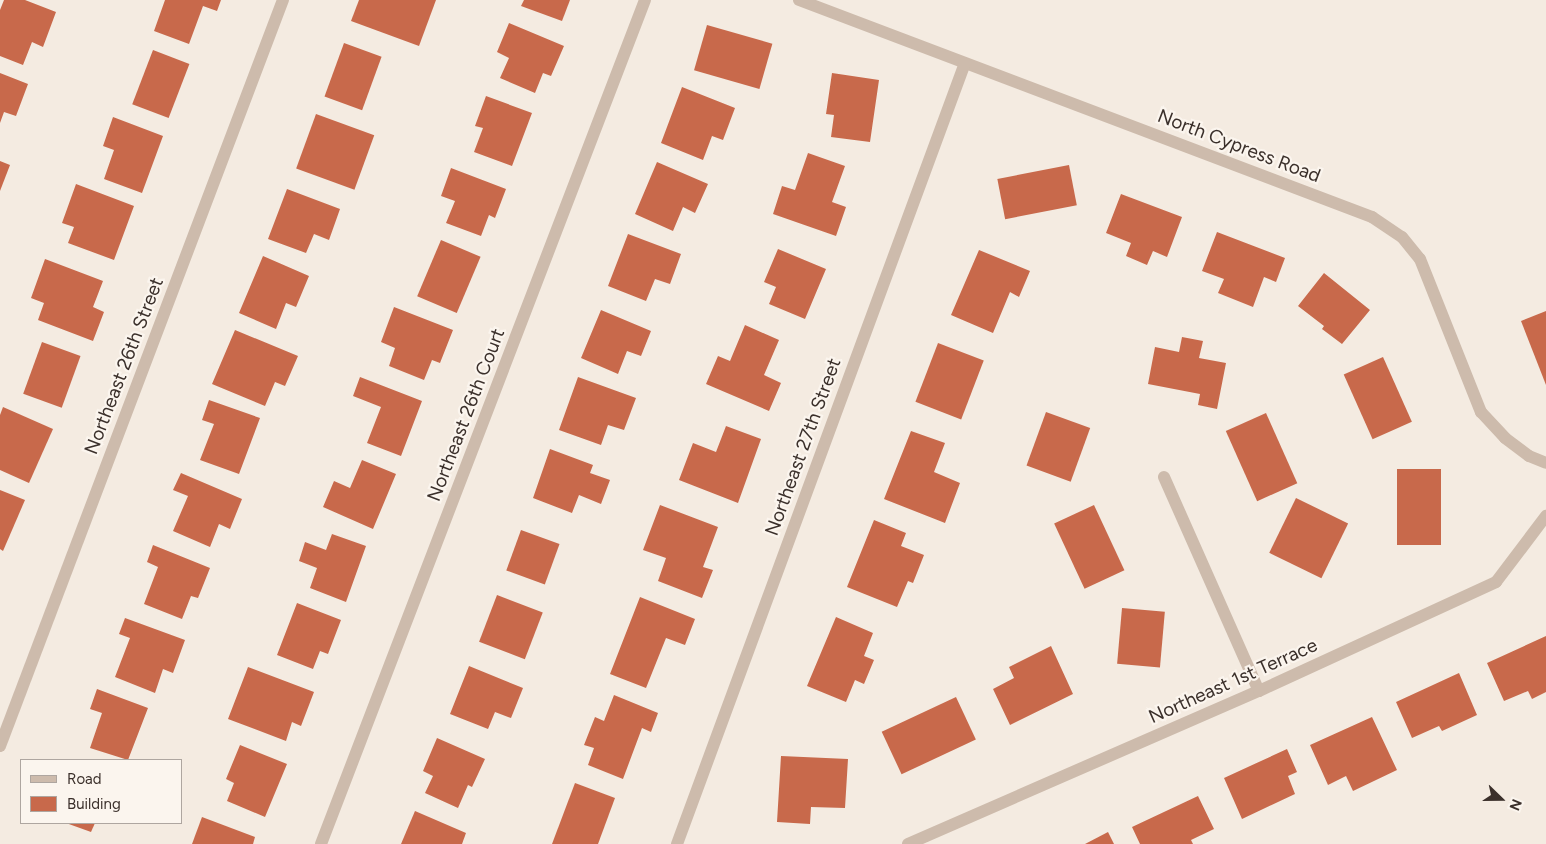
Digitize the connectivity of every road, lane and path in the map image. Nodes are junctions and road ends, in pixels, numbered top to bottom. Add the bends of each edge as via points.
1 (283, 0) edge
2 (646, 0) edge
3 (799, 0) edge
4 (965, 63) junction
5 (1546, 463) edge
6 (1164, 477) dead end
7 (1546, 516) edge
8 (1260, 691) junction
9 (0, 746) edge
10 (321, 844) edge
11 (677, 844) edge
12 (908, 844) edge

1 - 9 street, Northeast 26th Street
2 - 10 street, Northeast 26th Court
3 - 4 street, North Cypress Road
4 - 5 street, North Cypress Road via 1372,217 1402,237 1420,260 1481,412 1505,438 1529,456
4 - 11 street, Northeast 27th Street
6 - 8 street
7 - 8 street, Northeast 1st Terrace via 1496,582
8 - 12 street, Northeast 1st Terrace

